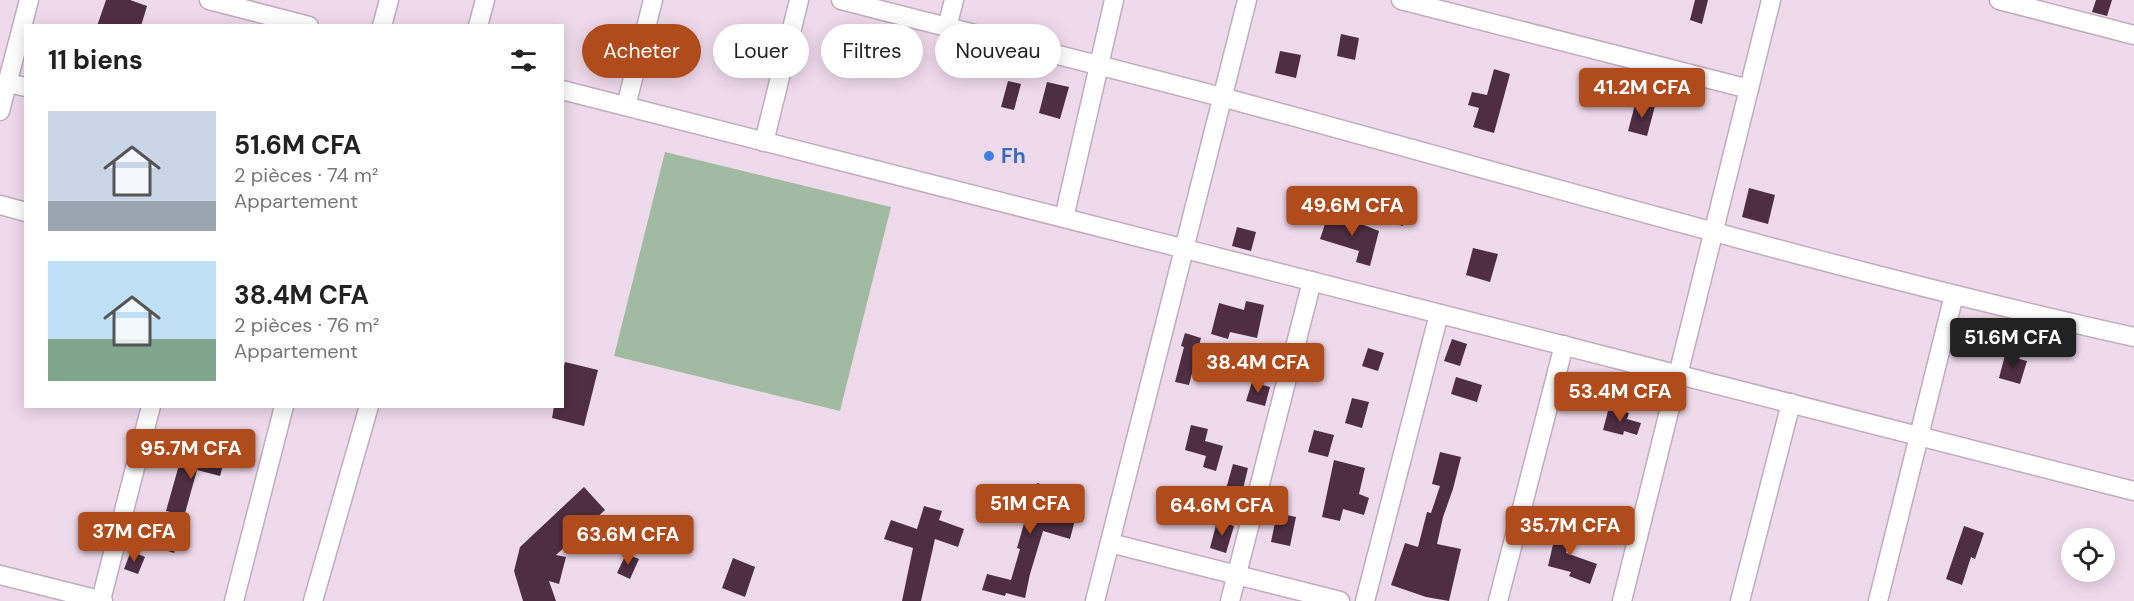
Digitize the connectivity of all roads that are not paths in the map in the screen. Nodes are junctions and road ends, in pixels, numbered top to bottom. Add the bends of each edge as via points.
1 (29, 0) edge
2 (209, 0) edge
3 (388, 0) edge
4 (485, 0) edge
5 (653, 0) edge
6 (799, 0) edge
7 (841, 0) edge
8 (954, 0) edge
9 (1114, 0) edge
10 (1247, 0) edge
11 (1401, 0) edge
12 (1771, 0) edge
13 (1999, 0) edge
14 (301, 24) edge
15 (382, 24) edge
16 (479, 24) edge
17 (935, 24) edge
18 (948, 24) edge
19 (2134, 35) edge
20 (1061, 56) edge
21 (1099, 66) junction
22 (7, 82) junction
23 (24, 86) edge
24 (1749, 89) junction
25 (564, 90) edge
26 (1224, 98) junction
27 (626, 106) junction
28 (0, 111) edge
29 (764, 142) junction
30 (0, 205) edge
31 (24, 211) edge
32 (1064, 218) junction
33 (1713, 233) junction
34 (1185, 249) junction
35 (1312, 281) junction
36 (1954, 295) junction
37 (1439, 314) junction
38 (2134, 319) edge
39 (2130, 337) edge
40 (1564, 345) junction
41 (1678, 375) junction
42 (1791, 404) junction
43 (150, 408) edge
44 (283, 408) edge
45 (368, 408) edge
46 (1920, 436) junction
47 (2134, 491) edge
48 (1110, 543) junction
49 (0, 575) edge
50 (1237, 575) junction
51 (102, 601) edge
52 (234, 601) edge
53 (313, 601) edge
54 (1095, 601) edge
55 (1230, 601) edge
56 (1340, 601) edge
57 (1365, 601) edge
58 (1498, 601) edge
59 (1622, 601) edge
60 (1740, 601) edge
61 (1878, 601) edge

1 - 22 street
2 - 14 street
3 - 15 street
4 - 16 street
5 - 27 street
6 - 29 street
7 - 17 street
8 - 18 street
9 - 21 street
10 - 26 street
11 - 24 street
12 - 24 street
13 - 19 street
20 - 21 street
21 - 26 street
21 - 32 street
22 - 23 street
22 - 28 street
24 - 33 street
25 - 27 street
26 - 33 street
26 - 34 street
27 - 29 street
29 - 32 street
30 - 31 street
32 - 34 street
33 - 36 street
33 - 41 street
34 - 35 street
34 - 48 street
35 - 37 street
35 - 50 street
36 - 39 street
36 - 46 street
37 - 40 street
37 - 57 street
38 - 39 street
40 - 41 street
40 - 58 street
41 - 42 street
41 - 59 street
42 - 46 street
42 - 60 street
43 - 51 street
44 - 52 street
45 - 53 street
46 - 47 street
46 - 61 street
48 - 50 street
48 - 54 street
49 - 51 street
50 - 55 street
50 - 56 street

